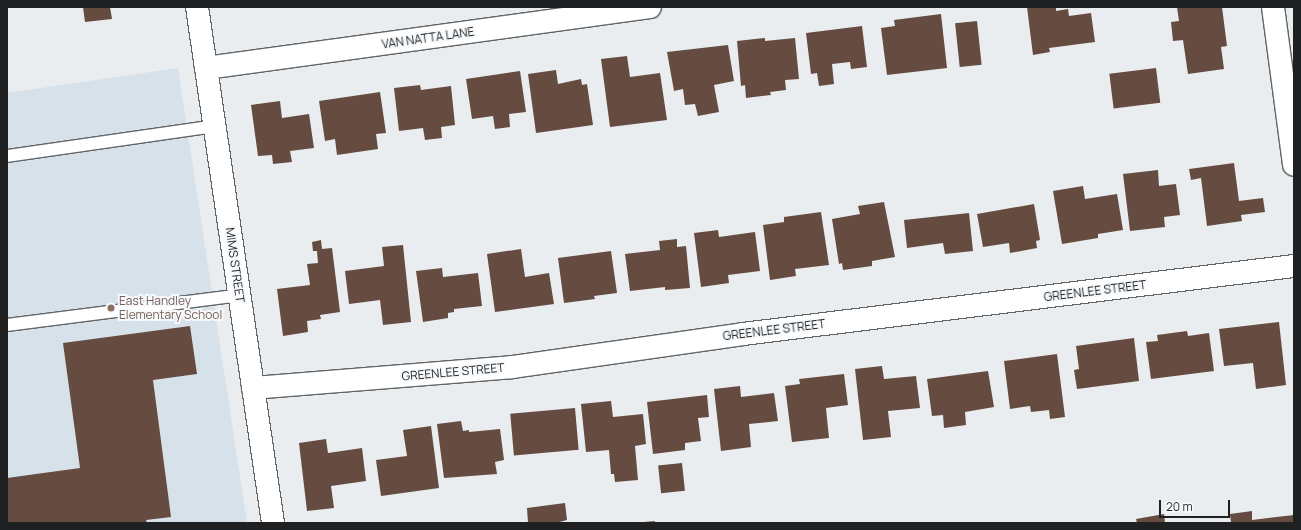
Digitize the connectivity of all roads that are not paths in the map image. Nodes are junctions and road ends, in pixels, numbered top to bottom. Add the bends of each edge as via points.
1 (197, 7) edge
2 (650, 7) edge
3 (1273, 7) edge
4 (206, 68) junction
5 (214, 126) junction
6 (7, 156) edge
7 (1294, 165) edge
8 (1294, 266) edge
9 (240, 296) junction
10 (7, 325) edge
11 (253, 388) junction
12 (273, 523) edge

1 - 4 street, MIMS STREET
2 - 4 street, VAN NATTA LANE
3 - 7 street
4 - 5 street, MIMS STREET
5 - 6 lane
5 - 9 street, MIMS STREET
8 - 11 street, GREENLEE STREET via 742,334 512,366
9 - 10 lane
9 - 11 street, MIMS STREET
11 - 12 street, MIMS STREET

